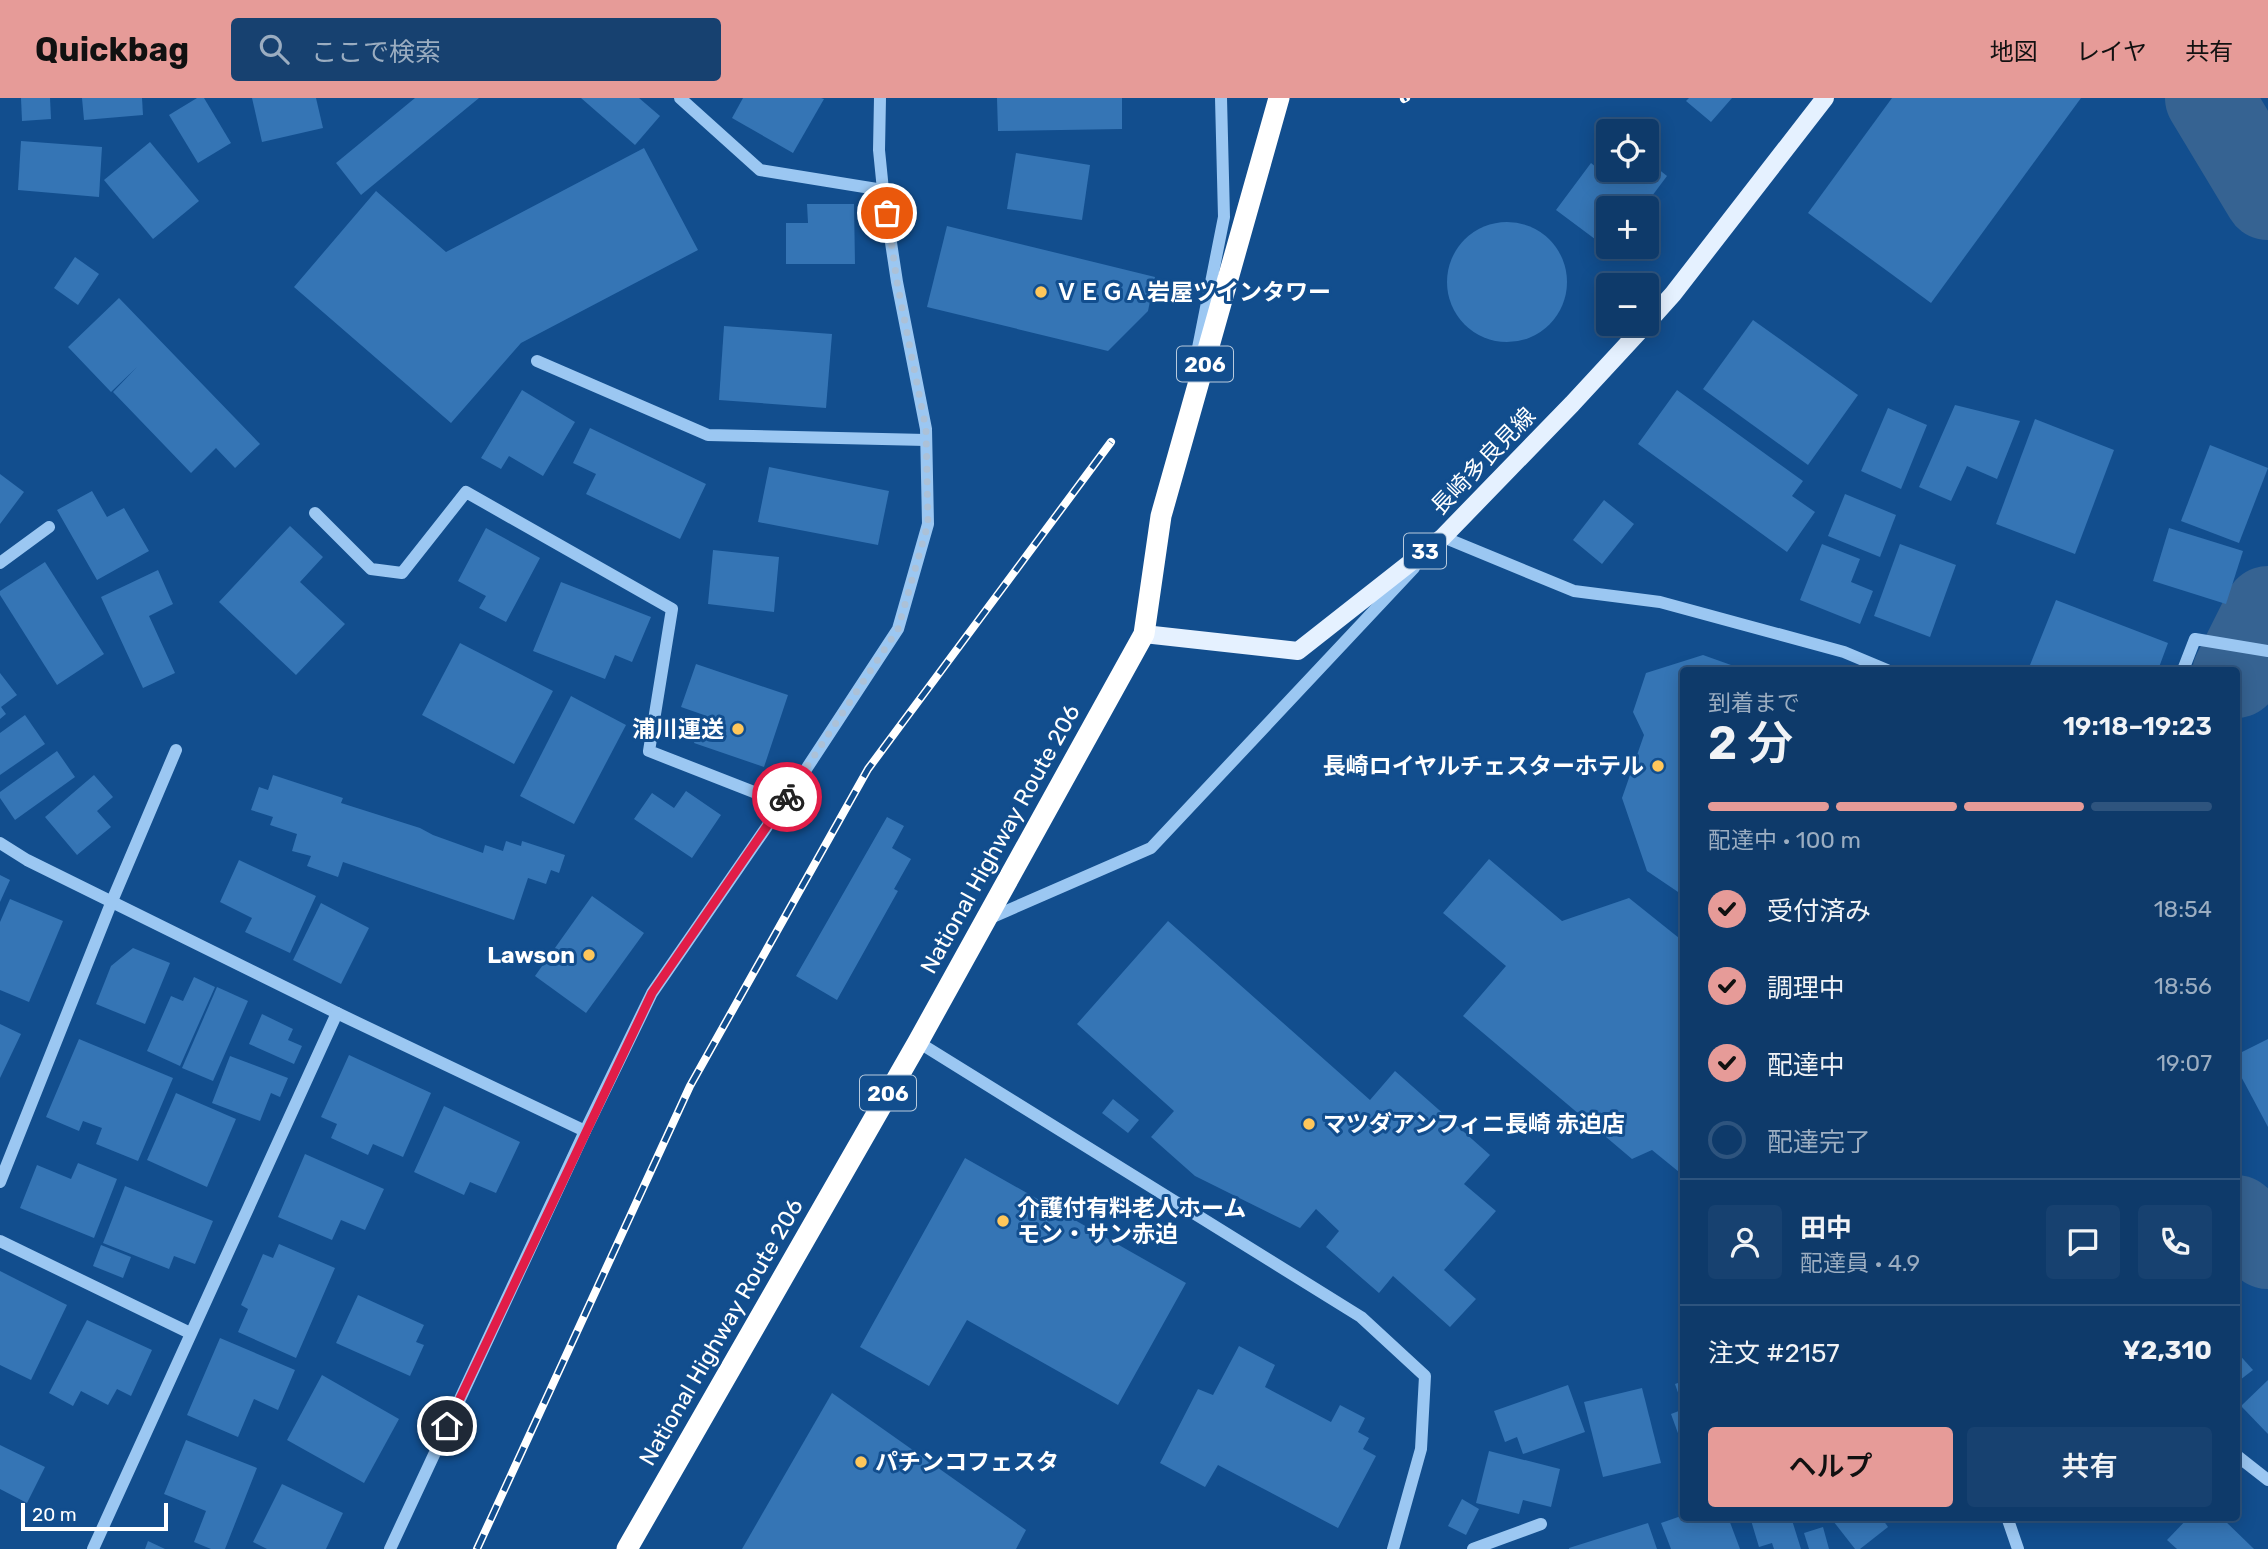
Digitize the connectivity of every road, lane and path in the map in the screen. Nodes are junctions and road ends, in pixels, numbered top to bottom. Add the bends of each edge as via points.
1 (680, 98) edge
2 (880, 98) edge
3 (1221, 98) edge
4 (1279, 98) edge
5 (1825, 98) edge
6 (883, 190) junction
7 (1659, 309) edge
8 (1634, 336) edge
9 (537, 361) dead end
10 (926, 440) junction
11 (1169, 494) junction
12 (315, 513) dead end
13 (49, 527) dead end
14 (1443, 537) junction
15 (0, 563) edge
16 (1144, 634) junction
17 (2268, 651) edge
18 (1881, 667) edge
19 (2184, 667) edge
20 (176, 750) dead end
21 (782, 803) junction
22 (0, 844) edge
23 (112, 901) junction
24 (985, 920) junction
25 (337, 1013) junction
26 (918, 1042) junction
27 (585, 1131) junction
28 (0, 1182) edge
29 (0, 1241) edge
30 (190, 1333) junction
31 (2240, 1458) edge
32 (2268, 1480) edge
33 (2008, 1521) edge
34 (1541, 1524) dead end
35 (93, 1549) edge
36 (390, 1549) edge
37 (627, 1549) edge
38 (1394, 1549) edge
39 (1473, 1549) edge
40 (2018, 1549) edge

1 - 6 street via 760,170
2 - 6 street
3 - 11 street via 1224,217
4 - 11 highway, National Highway Route 206 / 206
5 - 7 main road, 長崎多良見線 / 33
6 - 10 street
8 - 14 main road, 長崎多良見線 / 33
9 - 10 street via 708,435
10 - 21 street via 928,524 898,629
11 - 16 highway, National Highway Route 206 / 206 via 1161,516
12 - 21 street via 370,569 402,573 466,492 671,609 649,751
13 - 15 street
14 - 16 main road, 長崎多良見線 / 33 via 1298,651
14 - 18 street via 1574,591 1660,602 1844,652
14 - 24 street via 1151,848
16 - 24 highway, National Highway Route 206 / 206
17 - 19 street via 2195,639
20 - 23 street
21 - 27 street via 652,993
22 - 23 street
23 - 25 street
23 - 28 street
24 - 26 highway, National Highway Route 206 / 206
25 - 27 street
25 - 30 street
26 - 37 highway, National Highway Route 206 / 206
26 - 38 street via 1361,1317 1424,1376 1421,1449
27 - 36 street
29 - 30 street
30 - 35 street
31 - 32 street
33 - 40 street
34 - 39 street

